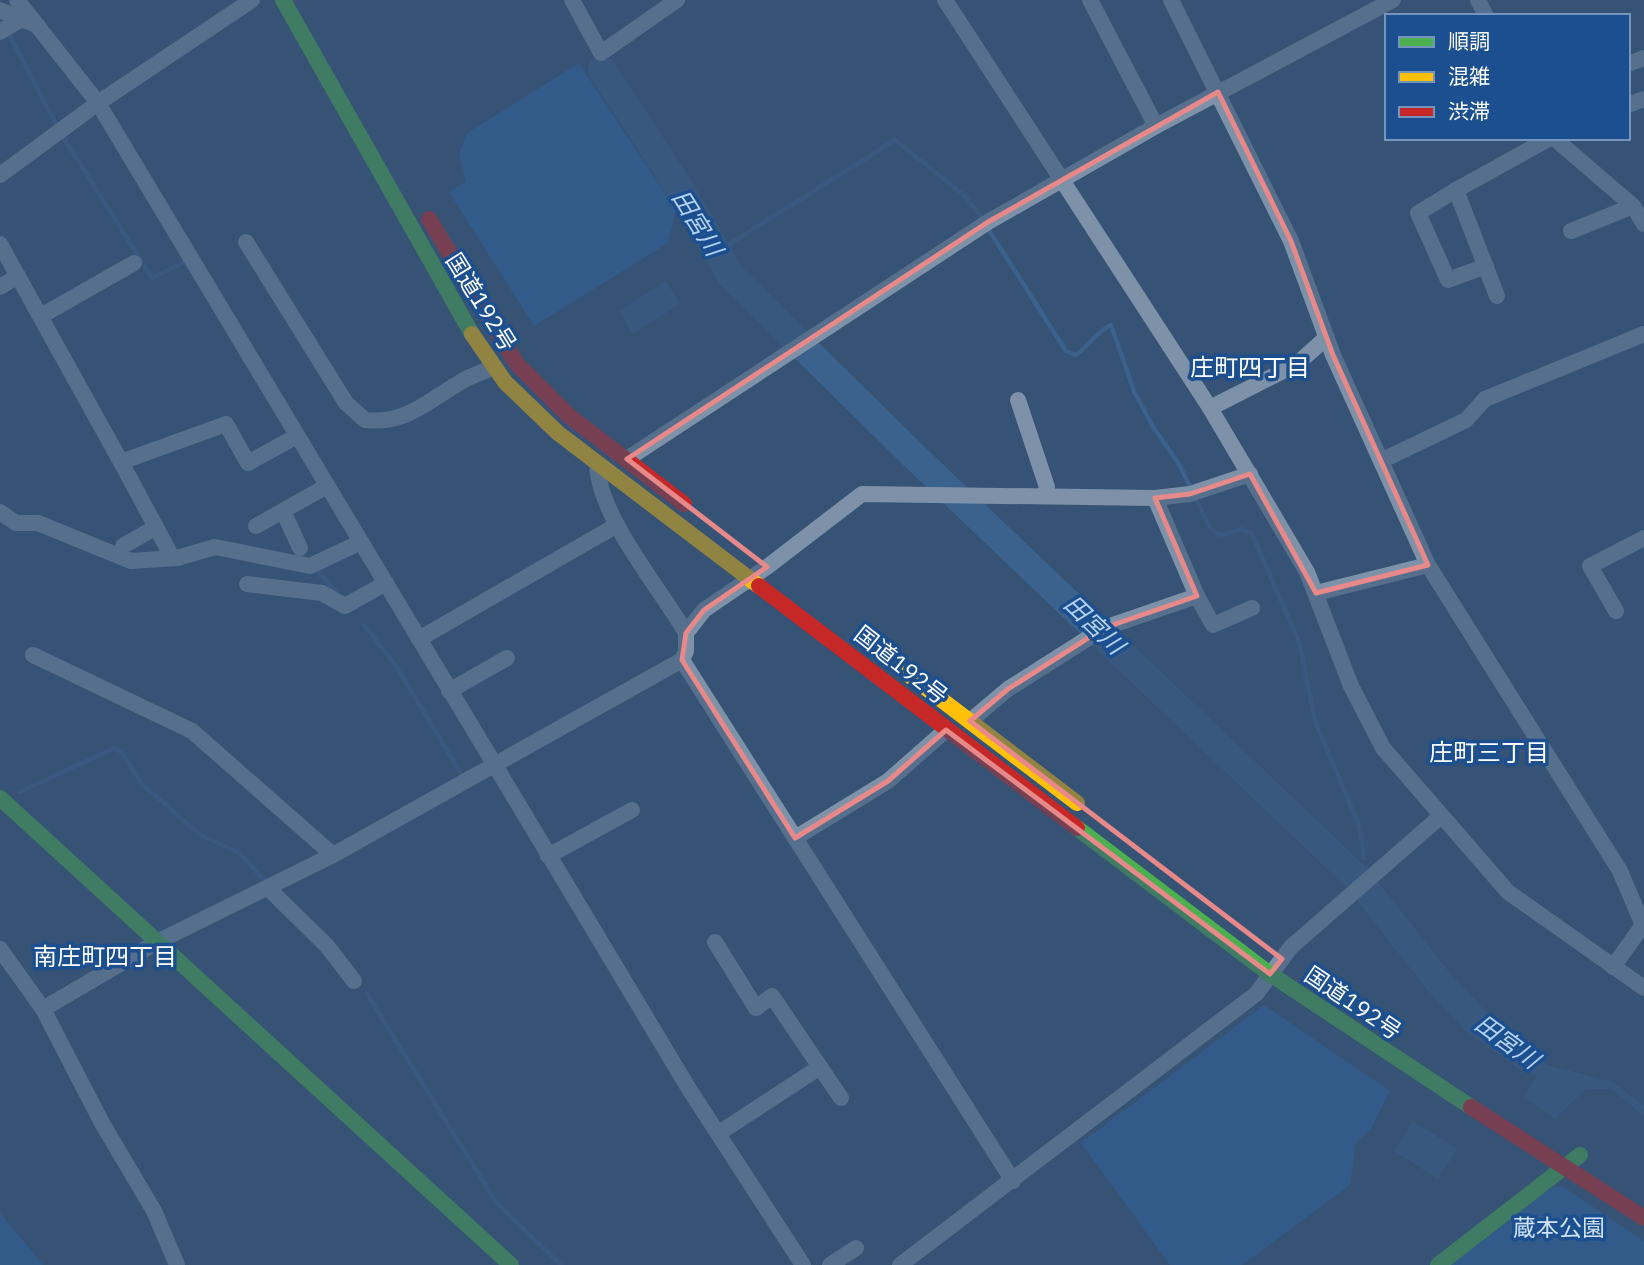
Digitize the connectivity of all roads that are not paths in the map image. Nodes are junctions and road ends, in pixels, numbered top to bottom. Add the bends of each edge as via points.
1 (17, 0) edge
2 (251, 0) edge
3 (282, 0) edge
4 (572, 0) edge
5 (677, 0) edge
6 (944, 0) edge
7 (1090, 0) edge
8 (1171, 0) edge
9 (1393, 0) edge
10 (0, 11) edge
11 (38, 26) junction
12 (7, 27) edge
13 (1218, 92) junction
14 (98, 103) junction
15 (1156, 126) junction
16 (1548, 140) edge
17 (1554, 140) edge
18 (0, 175) edge
19 (1062, 179) junction
20 (1455, 190) junction
21 (420, 203) dead end
22 (1633, 206) junction
23 (1644, 224) edge
24 (1571, 231) dead end
25 (246, 242) dead end
26 (0, 244) edge
27 (134, 263) dead end
28 (1486, 267) junction
29 (18, 276) junction
30 (0, 288) edge
31 (1497, 296) dead end
32 (41, 316) junction
33 (1644, 334) edge
34 (1327, 337) junction
35 (494, 368) junction
36 (1018, 400) dead end
37 (1210, 408) junction
38 (297, 436) junction
39 (627, 459) junction
40 (1383, 460) junction
41 (121, 463) junction
42 (597, 463) junction
43 (1250, 474) junction
44 (327, 486) junction
45 (1044, 496) junction
46 (1155, 498) junction
47 (283, 511) junction
48 (692, 511) dead end
49 (0, 512) edge
50 (617, 525) junction
51 (256, 526) dead end
52 (156, 527) junction
53 (1644, 538) edge
54 (361, 542) junction
55 (123, 546) dead end
56 (300, 548) dead end
57 (172, 557) junction
58 (1428, 565) junction
59 (747, 578) junction
60 (386, 583) junction
61 (247, 584) dead end
62 (1316, 593) junction
63 (1197, 596) junction
64 (1252, 608) dead end
65 (1616, 611) dead end
66 (686, 633) junction
67 (419, 639) junction
68 (33, 655) dead end
69 (507, 657) dead end
70 (682, 660) junction
71 (896, 664) dead end
72 (449, 691) junction
73 (971, 721) junction
74 (946, 730) junction
75 (493, 766) junction
76 (0, 797) edge
77 (632, 810) dead end
78 (1090, 813) dead end
79 (1441, 816) junction
80 (795, 838) junction
81 (333, 855) junction
82 (548, 856) junction
83 (268, 888) junction
84 (1642, 916) edge
85 (157, 942) junction
86 (715, 942) dead end
87 (1264, 946) dead end
88 (0, 949) edge
89 (1288, 963) junction
90 (1613, 967) junction
91 (1270, 974) junction
92 (354, 981) dead end
93 (1644, 988) edge
94 (43, 1009) junction
95 (820, 1067) junction
96 (841, 1098) dead end
97 (719, 1133) junction
98 (1563, 1143) dead end
99 (1580, 1154) junction
100 (1596, 1164) dead end
101 (1564, 1167) junction
102 (1013, 1181) junction
103 (1644, 1218) edge
104 (856, 1248) dead end
105 (177, 1265) edge
106 (511, 1265) edge
107 (803, 1265) edge
108 (830, 1265) edge
109 (900, 1265) edge
110 (1438, 1265) edge

1 - 11 street
2 - 14 street
3 - 35 main road, 国道192号 via 432,268
4 - 5 street via 601,53
6 - 19 street
7 - 15 street
8 - 13 street
9 - 13 street
10 - 12 street
11 - 12 street
11 - 14 street
13 - 15 street
13 - 34 street via 1291,240
14 - 18 street
14 - 38 street
15 - 19 street
16 - 20 street
17 - 22 street
19 - 37 street
19 - 39 street via 985,224
20 - 28 street
20 - 28 street via 1418,214 1448,280
21 - 39 main road, 国道192号 via 517,364 568,415
22 - 23 street
22 - 24 street
25 - 35 street via 345,403 365,419 397,419 430,404 463,380
26 - 29 street
27 - 32 street
28 - 31 street
29 - 30 street
29 - 32 street
32 - 41 street
33 - 40 street via 1485,400 1466,420
34 - 37 street via 1297,364
34 - 40 street
35 - 42 main road, 国道192号 via 531,408
36 - 45 street via 1047,486
37 - 43 street
38 - 41 street via 248,463 226,424
38 - 44 street
39 - 48 main road, 国道192号
40 - 58 street
41 - 52 street
42 - 50 street via 597,482
42 - 59 main road, 国道192号
43 - 46 street via 1193,494
43 - 62 street
44 - 47 street
44 - 54 street
45 - 46 street
45 - 59 street via 862,494 767,568
46 - 63 street
47 - 51 street
47 - 56 street
49 - 57 street via 16,523 38,523 131,561
50 - 66 street
50 - 67 street
52 - 55 street
52 - 57 street
53 - 65 street via 1590,566
54 - 57 street via 310,566 215,547
54 - 60 street
58 - 62 street
58 - 84 street via 1620,872
59 - 66 street via 704,610
59 - 74 main road, 国道192号
60 - 61 street via 345,606 322,593
60 - 67 street
62 - 79 street via 1351,686 1383,748
63 - 64 street via 1213,625
63 - 73 street via 1100,631 1008,689
66 - 70 street
67 - 72 street
68 - 81 street via 192,731
69 - 72 street
70 - 75 street
70 - 80 street
71 - 73 main road, 国道192号
72 - 75 street
73 - 78 main road, 国道192号
74 - 80 street via 888,781
74 - 91 main road, 国道192号
75 - 81 street
75 - 82 street
76 - 85 main road
77 - 82 street
79 - 89 street via 1362,883
79 - 90 street via 1508,892
80 - 102 street
81 - 83 street
82 - 97 street
83 - 85 street
83 - 92 street via 327,946
84 - 90 street via 1643,925
85 - 94 street
85 - 106 main road
86 - 95 street via 756,1008 772,996
87 - 89 main road, 国道192号
88 - 94 street
89 - 91 street
90 - 93 street
91 - 101 main road, 国道192号
91 - 102 street via 1256,994
94 - 105 street via 154,1211
95 - 96 street
95 - 97 street
97 - 107 street
98 - 99 main road
99 - 100 main road
99 - 101 main road
101 - 103 main road, 国道192号
101 - 110 main road
102 - 109 street
104 - 108 street

